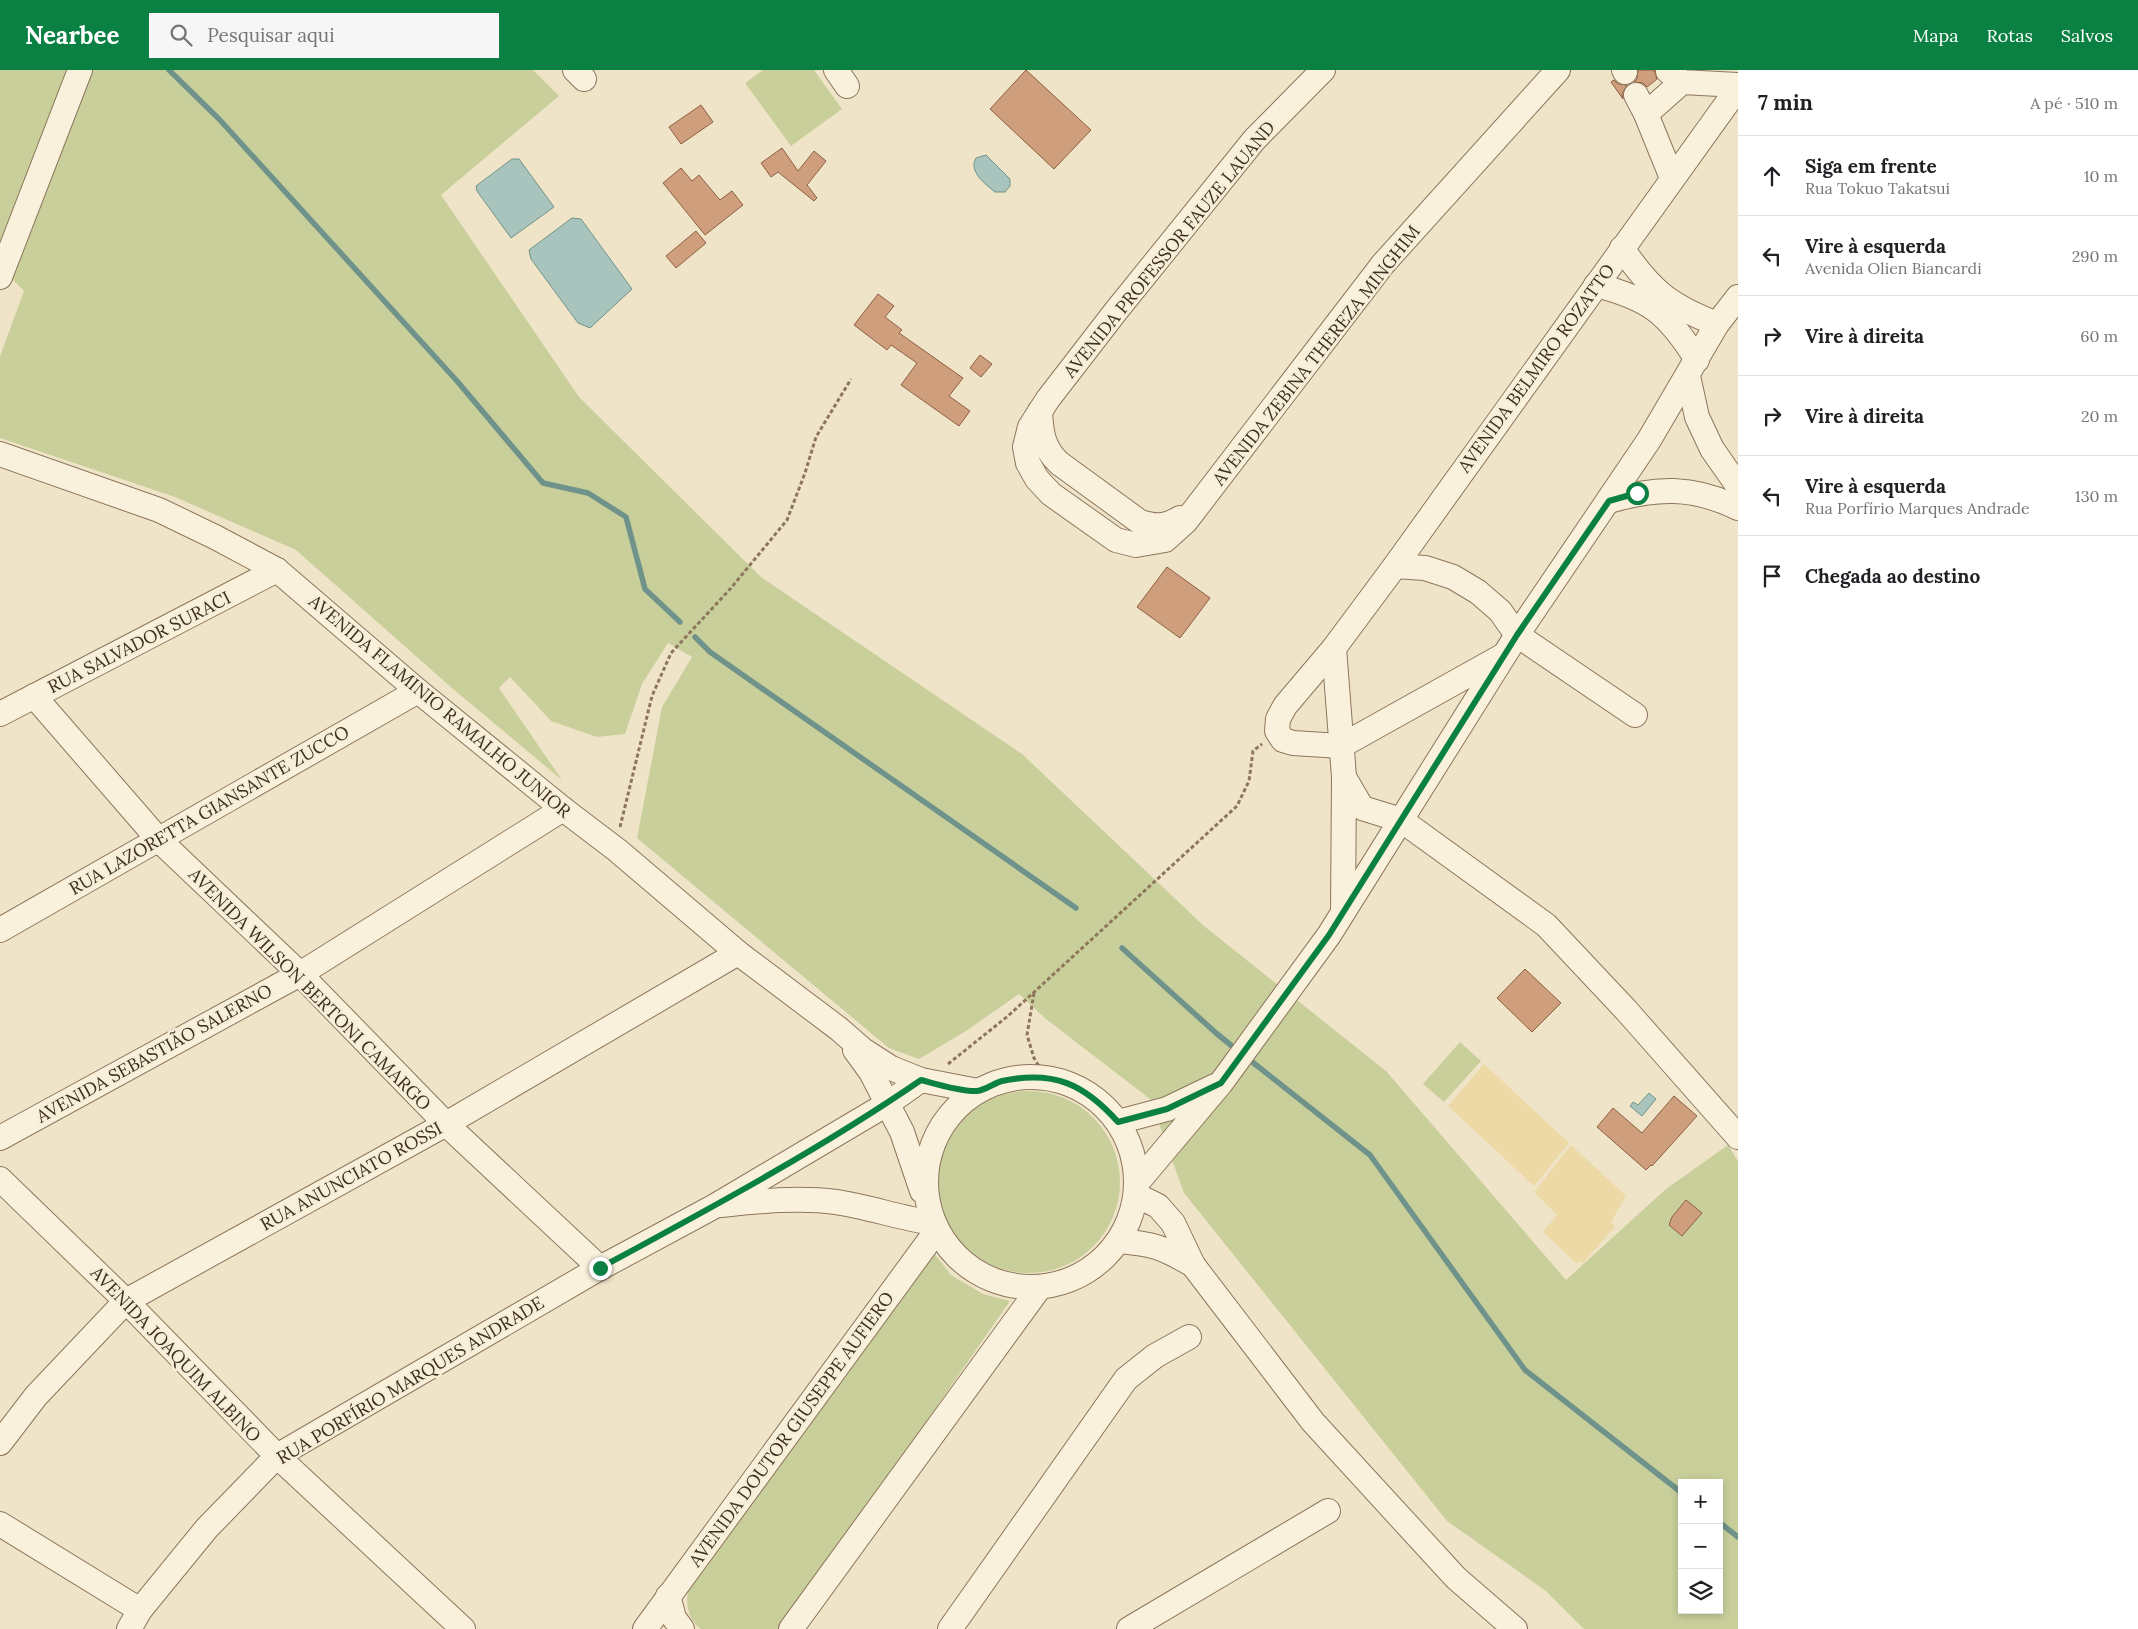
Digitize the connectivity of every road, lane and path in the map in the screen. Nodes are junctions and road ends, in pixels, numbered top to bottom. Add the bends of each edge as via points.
1 (80, 70) edge
2 (1323, 70) edge
3 (1558, 70) edge
4 (1675, 76) edge
5 (1738, 86) edge
6 (1672, 178) junction
7 (1622, 248) junction
8 (0, 277) edge
9 (1596, 285) junction
10 (1738, 297) edge
11 (1718, 324) junction
12 (1692, 368) junction
13 (850, 379) dead end
14 (0, 454) edge
15 (1738, 486) edge
16 (1609, 501) junction
17 (1196, 508) joint
18 (1738, 508) edge
19 (1395, 566) junction
20 (277, 570) junction
21 (1511, 645) junction
22 (1334, 648) junction
23 (418, 690) junction
24 (34, 696) junction
25 (0, 714) edge
26 (1635, 715) dead end
27 (1341, 746) junction
28 (1253, 751) dead end
29 (1344, 777) junction
30 (563, 809) junction
31 (1401, 820) junction
32 (159, 840) junction
33 (616, 850) junction
34 (1343, 912) junction
35 (0, 930) edge
36 (738, 953) junction
37 (300, 974) junction
38 (1034, 992) junction
39 (839, 1029) junction
40 (1046, 1078) junction
41 (1224, 1079) junction
42 (921, 1080) junction
43 (978, 1091) junction
44 (887, 1104) junction
45 (1118, 1122) junction
46 (446, 1124) junction
47 (1738, 1137) edge
48 (0, 1138) edge
49 (0, 1179) edge
50 (1137, 1189) junction
51 (715, 1206) junction
52 (933, 1219) junction
53 (1119, 1242) junction
54 (1193, 1265) junction
55 (600, 1268) junction
56 (1040, 1287) junction
57 (126, 1301) junction
58 (1189, 1337) dead end
59 (0, 1443) edge
60 (276, 1456) junction
61 (1328, 1511) dead end
62 (0, 1524) edge
63 (668, 1596) junction
64 (135, 1619) edge
65 (463, 1629) edge
66 (645, 1629) edge
67 (682, 1629) edge
68 (791, 1629) edge
69 (950, 1629) edge
70 (1129, 1629) edge
71 (1515, 1629) edge

1 - 8 street
2 - 17 street, AVENIDA PROFESSOR FAUZE LAUAND via 1254,140 1116,311 1030,427 1025,447 1036,479 1051,494 1116,540 1136,544 1165,540
3 - 17 street, AVENIDA ZEBINA THEREZA MINGHIM via 1383,264
4 - 5 street
4 - 6 street via 1641,105
5 - 6 street, AVENIDA BELMIRO ROZATTO
6 - 7 street, AVENIDA BELMIRO ROZATTO
7 - 9 street, AVENIDA BELMIRO ROZATTO
7 - 11 street via 1640,274 1662,296 1688,313
9 - 12 street via 1628,293 1656,309 1680,332
9 - 19 street, AVENIDA BELMIRO ROZATTO
10 - 11 street
11 - 12 street
12 - 15 street via 1698,417 1712,449
12 - 16 street
13 - 33 path via 816,437 787,520 671,653 652,696
14 - 20 street, AVENIDA FLAMINIO RAMALHO JUNIOR via 159,510
16 - 18 street via 1665,490 1693,492
16 - 21 street
19 - 21 street via 1425,568 1453,577 1478,592 1500,612
19 - 22 street, AVENIDA BELMIRO ROZATTO
20 - 23 street, AVENIDA FLAMINIO RAMALHO JUNIOR
20 - 24 street, RUA SALVADOR SURACI
21 - 26 street
21 - 27 street
21 - 31 street
22 - 27 street
22 - 27 street, AVENIDA BELMIRO ROZATTO via 1285,706 1278,719 1277,730 1283,740 1293,743
23 - 30 street, AVENIDA FLAMINIO RAMALHO JUNIOR
23 - 32 street, RUA LAZORETTA GIANSANTE ZUCCO
24 - 25 street, RUA SALVADOR SURACI
24 - 32 street, AVENIDA WILSON BERTONI CAMARGO
27 - 29 street
28 - 38 path via 1248,781 1237,806
29 - 31 street via 1362,808
29 - 34 street
30 - 33 street, AVENIDA FLAMINIO RAMALHO JUNIOR
30 - 37 street, AVENIDA SEBASTIÃO SALERNO
31 - 34 street
31 - 47 street via 1546,925
32 - 35 street, RUA LAZORETTA GIANSANTE ZUCCO
32 - 37 street, AVENIDA WILSON BERTONI CAMARGO
33 - 36 street, AVENIDA FLAMINIO RAMALHO JUNIOR
34 - 41 street
36 - 39 street, AVENIDA FLAMINIO RAMALHO JUNIOR
36 - 46 street, RUA ANUNCIATO ROSSI
37 - 46 street, AVENIDA WILSON BERTONI CAMARGO
37 - 48 street, AVENIDA SEBASTIÃO SALERNO
38 - 40 path via 1027,1035 1034,1058
38 - 42 path via 951,1062
39 - 42 street, AVENIDA FLAMINIO RAMALHO JUNIOR via 890,1068
39 - 44 street, AVENIDA FLAMINIO RAMALHO JUNIOR via 871,1072
40 - 43 street via 1007,1080
40 - 45 street via 1079,1088 1101,1103
41 - 45 street via 1167,1109
41 - 50 street
42 - 43 street, AVENIDA FLAMINIO RAMALHO JUNIOR
42 - 44 street, RUA PORFÍRIO MARQUES ANDRADE
43 - 52 street via 955,1109 934,1139 926,1175
44 - 51 street, RUA PORFÍRIO MARQUES ANDRADE
44 - 52 street, AVENIDA FLAMINIO RAMALHO JUNIOR via 902,1132
45 - 50 street via 1133,1151
46 - 55 street, AVENIDA WILSON BERTONI CAMARGO
46 - 57 street, RUA ANUNCIATO ROSSI
49 - 57 street, AVENIDA JOAQUIM ALBINO
50 - 53 street, AVENIDA FLAMINIO RAMALHO JUNIOR via 1130,1219
50 - 54 street via 1173,1223
51 - 52 street, RUA PORFÍRIO MARQUES ANDRADE via 792,1200 836,1202 906,1219
51 - 55 street, RUA PORFÍRIO MARQUES ANDRADE
52 - 56 street, AVENIDA FLAMINIO RAMALHO JUNIOR via 955,1255 980,1274 1008,1285
52 - 63 street, AVENIDA DOUTOR GIUSEPPE AUFIERO
53 - 54 street via 1164,1248
53 - 56 street, AVENIDA FLAMINIO RAMALHO JUNIOR via 1098,1264 1071,1280
54 - 71 street via 1312,1422 1456,1578
55 - 60 street, RUA PORFÍRIO MARQUES ANDRADE
56 - 68 street
57 - 59 street, RUA ANUNCIATO ROSSI via 36,1396
57 - 60 street, AVENIDA JOAQUIM ALBINO
58 - 69 street via 1155,1356 1126,1379
60 - 64 street, RUA PORFÍRIO MARQUES ANDRADE via 207,1528
60 - 65 street, AVENIDA JOAQUIM ALBINO
61 - 70 street
62 - 64 street
63 - 66 street, AVENIDA DOUTOR GIUSEPPE AUFIERO
63 - 67 street via 674,1618

